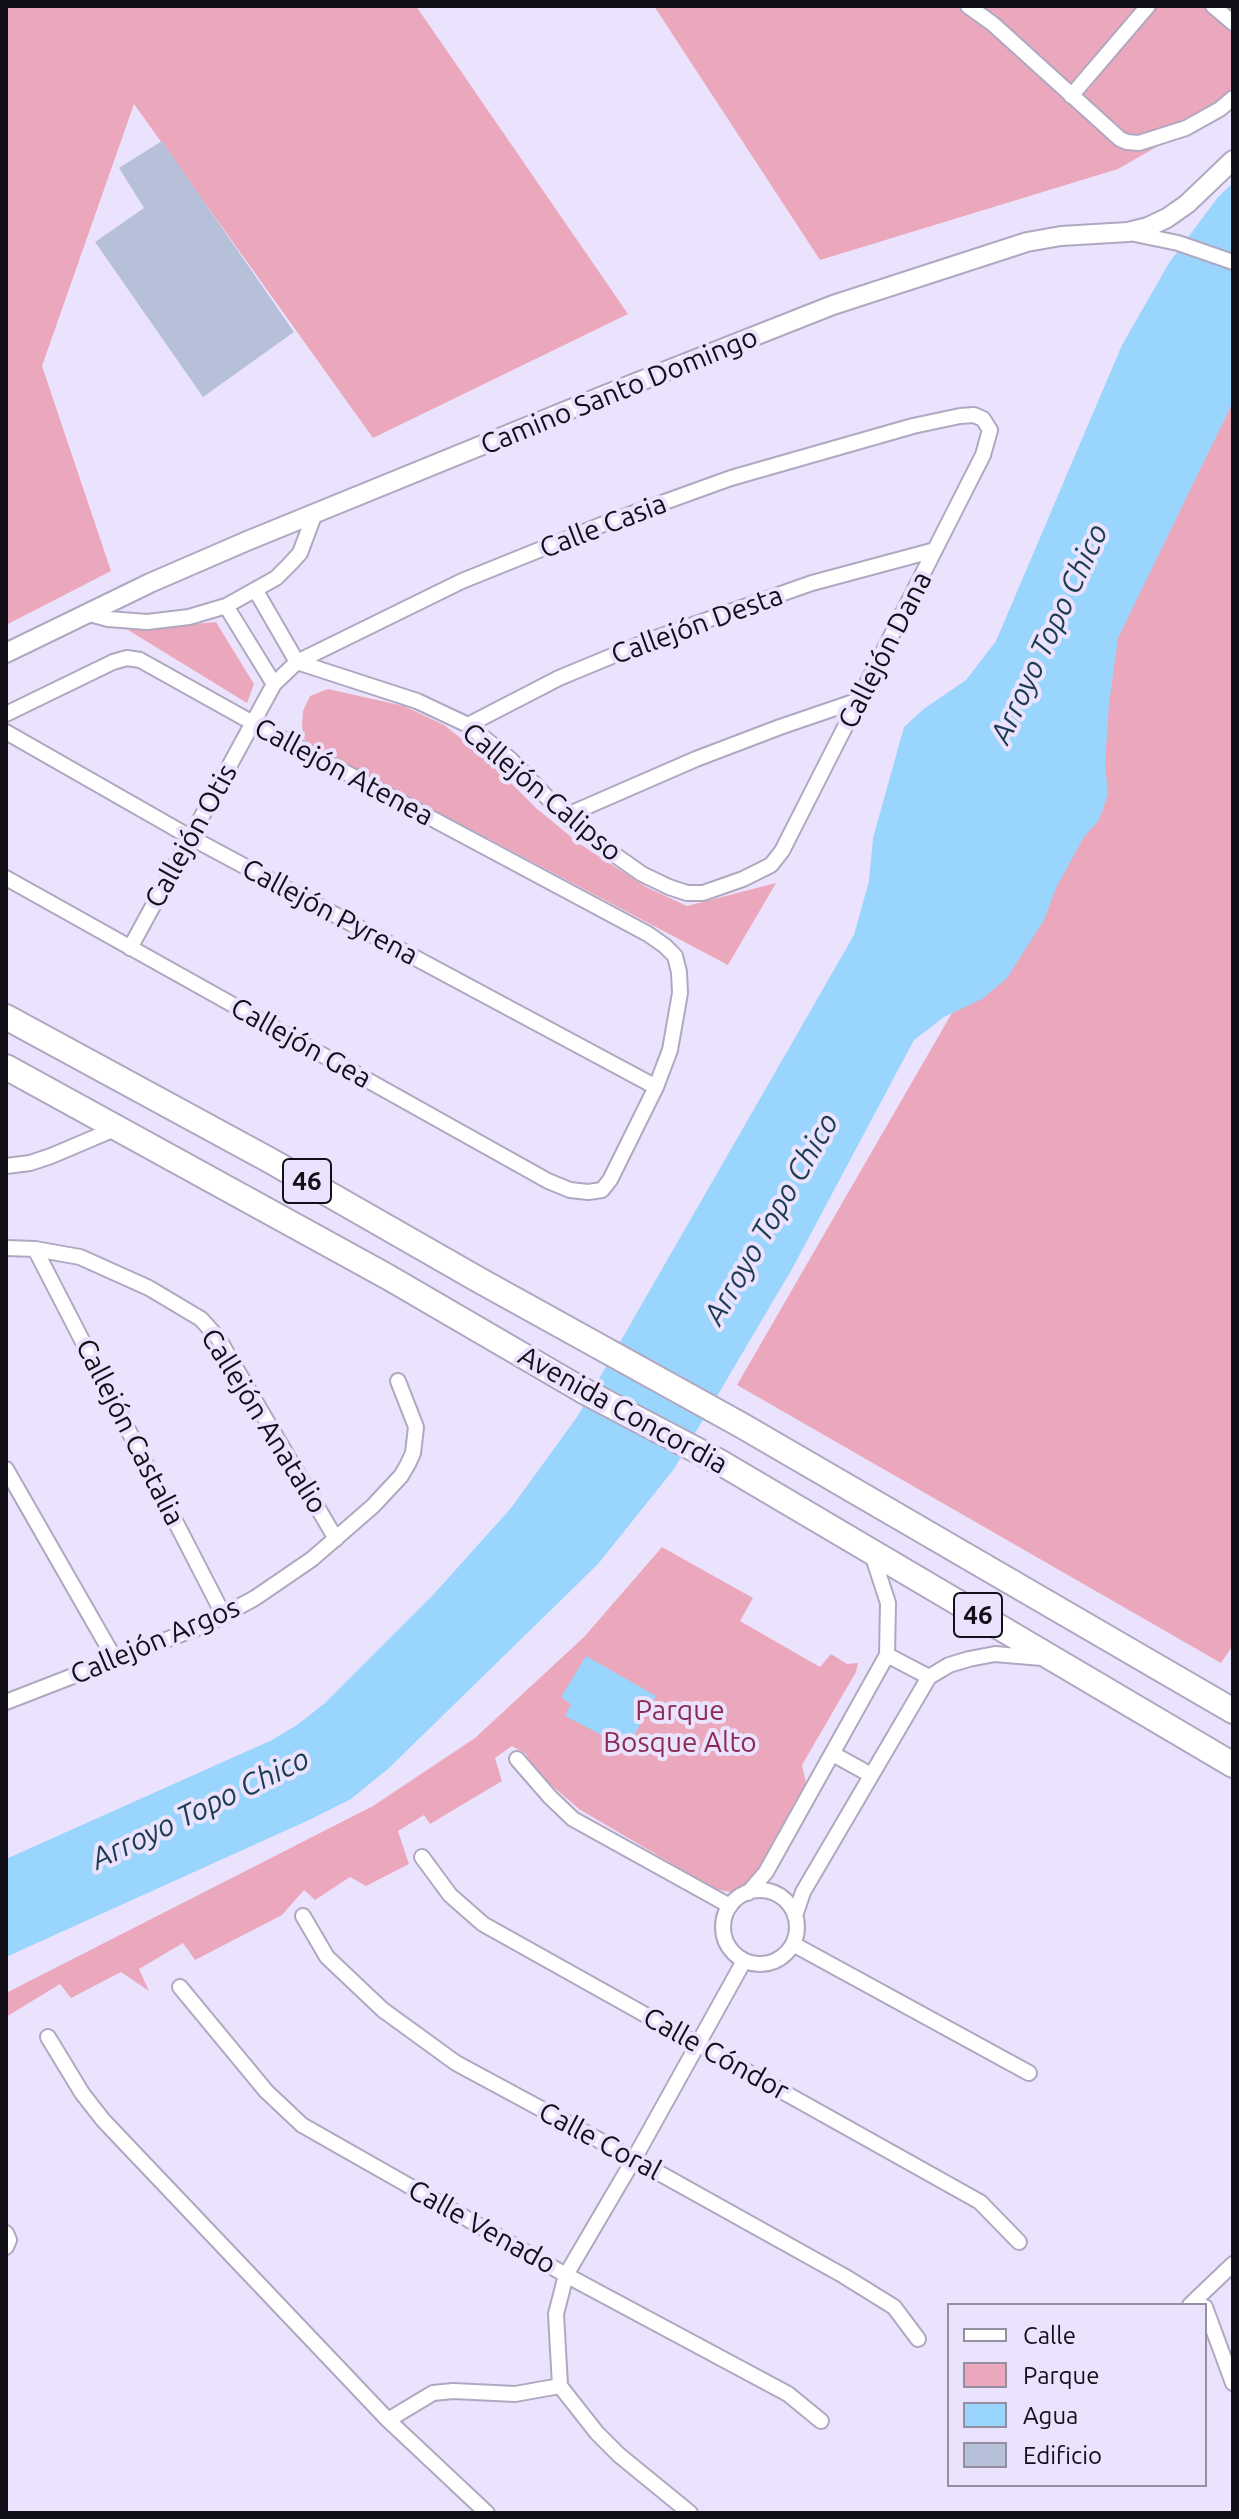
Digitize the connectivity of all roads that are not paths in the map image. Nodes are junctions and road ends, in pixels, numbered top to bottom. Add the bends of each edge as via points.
1 (968, 6) edge
2 (1148, 6) edge
3 (1213, 6) edge
4 (984, 10) edge
5 (1232, 19) edge
6 (1071, 96) junction
7 (1233, 98) edge
8 (1233, 160) edge
9 (1128, 232) junction
10 (1233, 262) edge
11 (990, 430) joint
12 (315, 513) junction
13 (935, 550) junction
14 (256, 591) junction
15 (226, 606) junction
16 (86, 613) junction
17 (6, 653) edge
18 (297, 662) junction
19 (274, 684) junction
20 (859, 700) junction
21 (6, 714) edge
22 (253, 723) junction
23 (468, 725) junction
24 (6, 732) edge
25 (565, 816) junction
26 (190, 837) junction
27 (771, 865) joint
28 (6, 878) edge
29 (130, 948) junction
30 (6, 1017) edge
31 (6, 1067) edge
32 (656, 1087) junction
33 (117, 1128) junction
34 (6, 1166) edge
35 (6, 1248) edge
36 (35, 1249) junction
37 (398, 1381) dead end
38 (6, 1469) edge
39 (336, 1539) junction
40 (871, 1552) junction
41 (224, 1616) junction
42 (887, 1655) junction
43 (1053, 1659) junction
44 (116, 1661) junction
45 (929, 1677) junction
46 (6, 1702) edge
47 (1228, 1705) edge
48 (833, 1754) junction
49 (517, 1759) dead end
50 (1233, 1765) edge
51 (871, 1775) junction
52 (422, 1857) dead end
53 (748, 1893) junction
54 (730, 1906) junction
55 (303, 1916) dead end
56 (795, 1916) junction
57 (793, 1944) junction
58 (744, 1961) junction
59 (180, 1987) dead end
60 (48, 2037) dead end
61 (698, 2044) junction
62 (1029, 2073) dead end
63 (634, 2159) junction
64 (6, 2233) edge
65 (1019, 2242) dead end
66 (6, 2247) edge
67 (1233, 2264) edge
68 (566, 2275) junction
69 (1200, 2303) edge
70 (1207, 2320) edge
71 (918, 2339) dead end
72 (1233, 2383) edge
73 (560, 2386) junction
74 (388, 2420) junction
75 (821, 2421) dead end
76 (487, 2513) edge
77 (690, 2513) edge

1 - 4 street
2 - 6 street
3 - 5 street
4 - 6 street
6 - 7 street via 1120,139 1139,143 1196,123
8 - 9 street, Camino Santo Domingo via 1167,218
9 - 10 street
9 - 12 street, Camino Santo Domingo via 1027,242 833,305
11 - 13 street, Callejón Dana via 983,455
11 - 18 street, Calle Casia via 983,419 960,416 731,478 462,581
12 - 14 street via 300,553
12 - 16 street, Camino Santo Domingo
13 - 20 street, Callejón Dana
13 - 23 street, Callejón Desta via 812,583 653,639 559,678
14 - 15 street
14 - 18 street
15 - 16 street via 147,622
15 - 19 street
16 - 17 street, Camino Santo Domingo
18 - 19 street, Calle Casia
18 - 23 street, Callejón Calipso via 417,701
19 - 22 street, Calle Casia
20 - 25 street via 696,759
20 - 27 street, Callejón Dana via 794,832
21 - 22 street, Callejón Atenea via 127,658 140,660
22 - 26 street, Callejón Otis
22 - 32 street, Callejón Atenea via 648,934 675,956 680,993 670,1050
23 - 25 street, Callejón Calipso
24 - 26 street, Callejón Pyrena
25 - 27 street, Callejón Calipso via 642,874 687,893 722,888
26 - 29 street, Callejón Otis
26 - 32 street, Callejón Pyrena
28 - 29 street, Callejón Gea
29 - 32 street, Callejón Gea via 570,1190 602,1190
30 - 47 main road, Avenida Concordia / 46 via 741,1425
31 - 33 main road, Avenida Concordia / 46
33 - 34 street via 51,1156
33 - 40 main road, Avenida Concordia / 46 via 723,1464
35 - 36 street, Callejón Anatalio
36 - 39 street, Callejón Anatalio via 80,1257 201,1319 218,1338
36 - 41 street, Callejón Castalia
37 - 39 street, Callejón Argos via 416,1427 413,1453 401,1476
38 - 44 street
39 - 41 street, Callejón Argos
40 - 42 street via 888,1603
40 - 43 main road, Avenida Concordia / 46
41 - 44 street, Callejón Argos
42 - 45 street
42 - 48 street
43 - 45 street via 995,1654 949,1665
43 - 50 main road, Avenida Concordia / 46
44 - 46 street, Callejón Argos
45 - 51 street
48 - 51 street
48 - 53 street via 766,1872
49 - 54 street via 573,1819
51 - 56 street via 803,1892
52 - 61 street, Calle Cóndor via 450,1895 483,1924
53 - 54 street
53 - 56 street via 771,1892 790,1905
54 - 58 street via 724,1918 726,1943
55 - 63 street, Calle Coral via 327,1957 383,2010 456,2063
56 - 57 street
57 - 58 street via 772,1962
57 - 62 street
58 - 61 street
59 - 68 street, Calle Venado via 266,2091 302,2125
60 - 74 street via 103,2120
61 - 63 street
61 - 65 street, Calle Cóndor via 980,2202
63 - 68 street
63 - 71 street, Calle Coral via 894,2307
64 - 66 street
67 - 69 street
68 - 73 street via 556,2314
68 - 75 street, Calle Venado via 788,2394
70 - 72 street
73 - 74 street via 515,2394 433,2393
73 - 77 street via 619,2455
74 - 76 street

